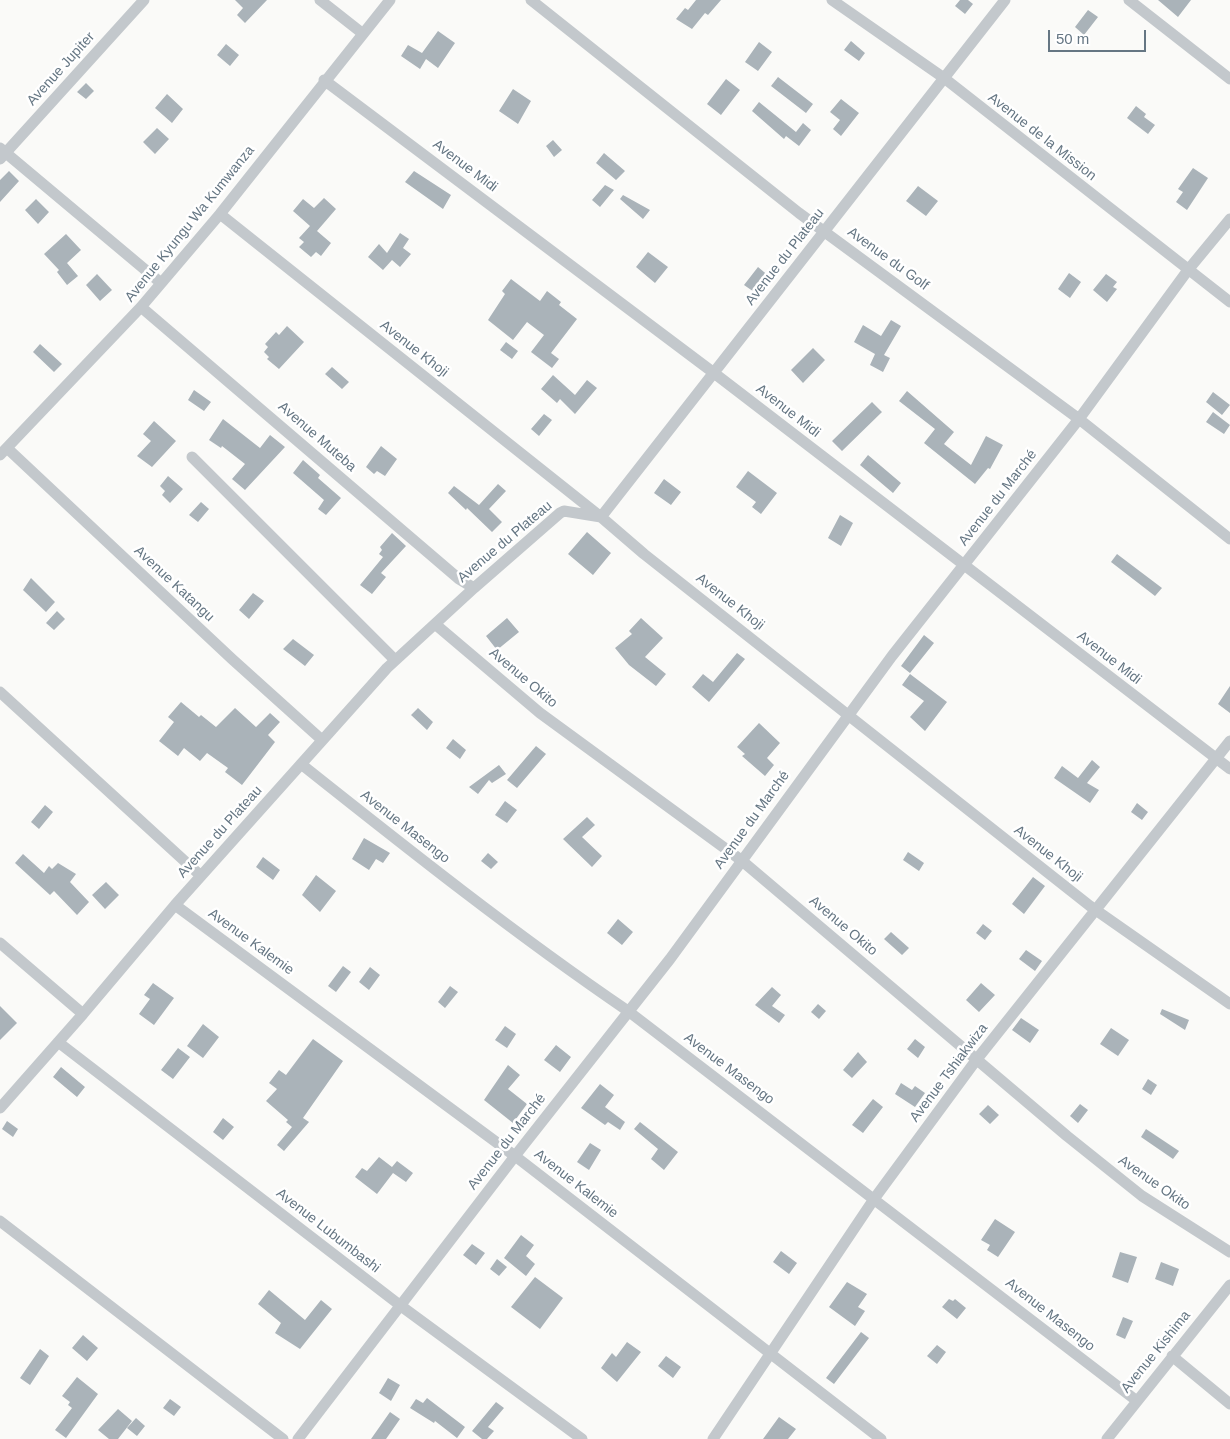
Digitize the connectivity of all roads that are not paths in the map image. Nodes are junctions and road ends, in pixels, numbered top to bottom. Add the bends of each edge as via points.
1 (144, 0) edge
2 (320, 0) edge
3 (390, 0) edge
4 (531, 0) edge
5 (832, 0) edge
6 (1005, 0) edge
7 (1129, 0) edge
8 (362, 33) junction
9 (944, 78) junction
10 (1230, 79) edge
11 (324, 80) junction
12 (2, 153) edge
13 (220, 214) junction
14 (1230, 219) edge
15 (824, 231) junction
16 (1188, 270) junction
17 (161, 284) junction
18 (1230, 302) edge
19 (141, 307) junction
20 (714, 372) junction
21 (1079, 419) junction
22 (3, 451) edge
23 (192, 457) dead end
24 (601, 516) junction
25 (1230, 539) edge
26 (965, 566) junction
27 (474, 588) junction
28 (435, 624) junction
29 (395, 660) junction
30 (0, 692) edge
31 (848, 714) junction
32 (322, 740) junction
33 (1230, 741) edge
34 (1216, 759) junction
35 (301, 764) junction
36 (1230, 770) edge
37 (742, 860) junction
38 (200, 876) junction
39 (175, 905) junction
40 (1096, 911) junction
41 (0, 943) edge
42 (1230, 1004) edge
43 (628, 1011) junction
44 (83, 1014) junction
45 (58, 1042) junction
46 (977, 1059) junction
47 (0, 1108) edge
48 (515, 1156) junction
49 (874, 1199) junction
50 (0, 1221) edge
51 (1230, 1252) edge
52 (1230, 1285) edge
53 (401, 1306) junction
54 (771, 1354) junction
55 (1172, 1356) junction
56 (1136, 1401) junction
57 (1230, 1404) edge
58 (282, 1439) edge
59 (298, 1439) edge
60 (582, 1439) edge
61 (712, 1439) edge
62 (881, 1439) edge
63 (1107, 1439) edge

1 - 12 street, Avenue Jupiter
2 - 8 street
3 - 8 street, Avenue Kyungu Wa Kumwanza
4 - 15 street, Avenue du Golf
5 - 9 street, Avenue de la Mission
6 - 9 street, Avenue du Plateau
7 - 10 street
8 - 11 street, Avenue Kyungu Wa Kumwanza
9 - 15 street, Avenue du Plateau
9 - 16 street, Avenue de la Mission
11 - 13 street, Avenue Kyungu Wa Kumwanza
11 - 20 street, Avenue Midi
12 - 17 street
13 - 17 street, Avenue Kyungu Wa Kumwanza
13 - 24 street, Avenue Khoji
14 - 16 street, Avenue du Marché
15 - 20 street, Avenue du Plateau
15 - 21 street, Avenue du Golf
16 - 18 street, Avenue de la Mission
16 - 21 street, Avenue du Marché
17 - 19 street, Avenue Kyungu Wa Kumwanza
19 - 22 street, Avenue Kyungu Wa Kumwanza
19 - 27 street, Avenue Muteba
20 - 24 street, Avenue du Plateau
20 - 26 street, Avenue Midi
21 - 25 street, Avenue du Golf
21 - 26 street, Avenue du Marché
22 - 32 street, Avenue Katangu
23 - 29 street
24 - 27 street, Avenue du Plateau via 560,513
24 - 31 street, Avenue Khoji via 644,554
26 - 31 street, Avenue du Marché
26 - 34 street, Avenue Midi
27 - 28 street, Avenue du Plateau
28 - 29 street, Avenue du Plateau
28 - 37 street, Avenue Okito via 540,713
29 - 32 street, Avenue du Plateau
30 - 38 street
31 - 37 street, Avenue du Marché
31 - 40 street, Avenue Khoji
32 - 35 street, Avenue du Plateau
33 - 34 street, Avenue Tshiakwiza
34 - 36 street, Avenue Midi
34 - 40 street, Avenue Tshiakwiza
35 - 38 street, Avenue du Plateau
35 - 43 street, Avenue Masengo via 507,926
37 - 43 street, Avenue du Marché
37 - 46 street, Avenue Okito
38 - 39 street, Avenue du Plateau
39 - 44 street, Avenue du Plateau
39 - 48 street, Avenue Kalemie
40 - 42 street, Avenue Khoji
40 - 46 street, Avenue Tshiakwiza
41 - 44 street
43 - 48 street, Avenue du Marché
43 - 49 street, Avenue Masengo
44 - 45 street, Avenue du Plateau
45 - 47 street, Avenue du Plateau
45 - 53 street, Avenue Lubumbashi
46 - 49 street, Avenue Tshiakwiza
46 - 51 street, Avenue Okito via 1142,1196
48 - 53 street, Avenue du Marché
48 - 54 street, Avenue Kalemie
49 - 54 street, Avenue Tshiakwiza
49 - 56 street, Avenue Masengo
50 - 58 street
52 - 55 street, Avenue Kishima
53 - 59 street, Avenue du Marché
53 - 60 street, Avenue Lubumbashi
54 - 61 street, Avenue Tshiakwiza
54 - 62 street, Avenue Kalemie
55 - 56 street, Avenue Kishima
55 - 57 street
56 - 63 street, Avenue Kishima

